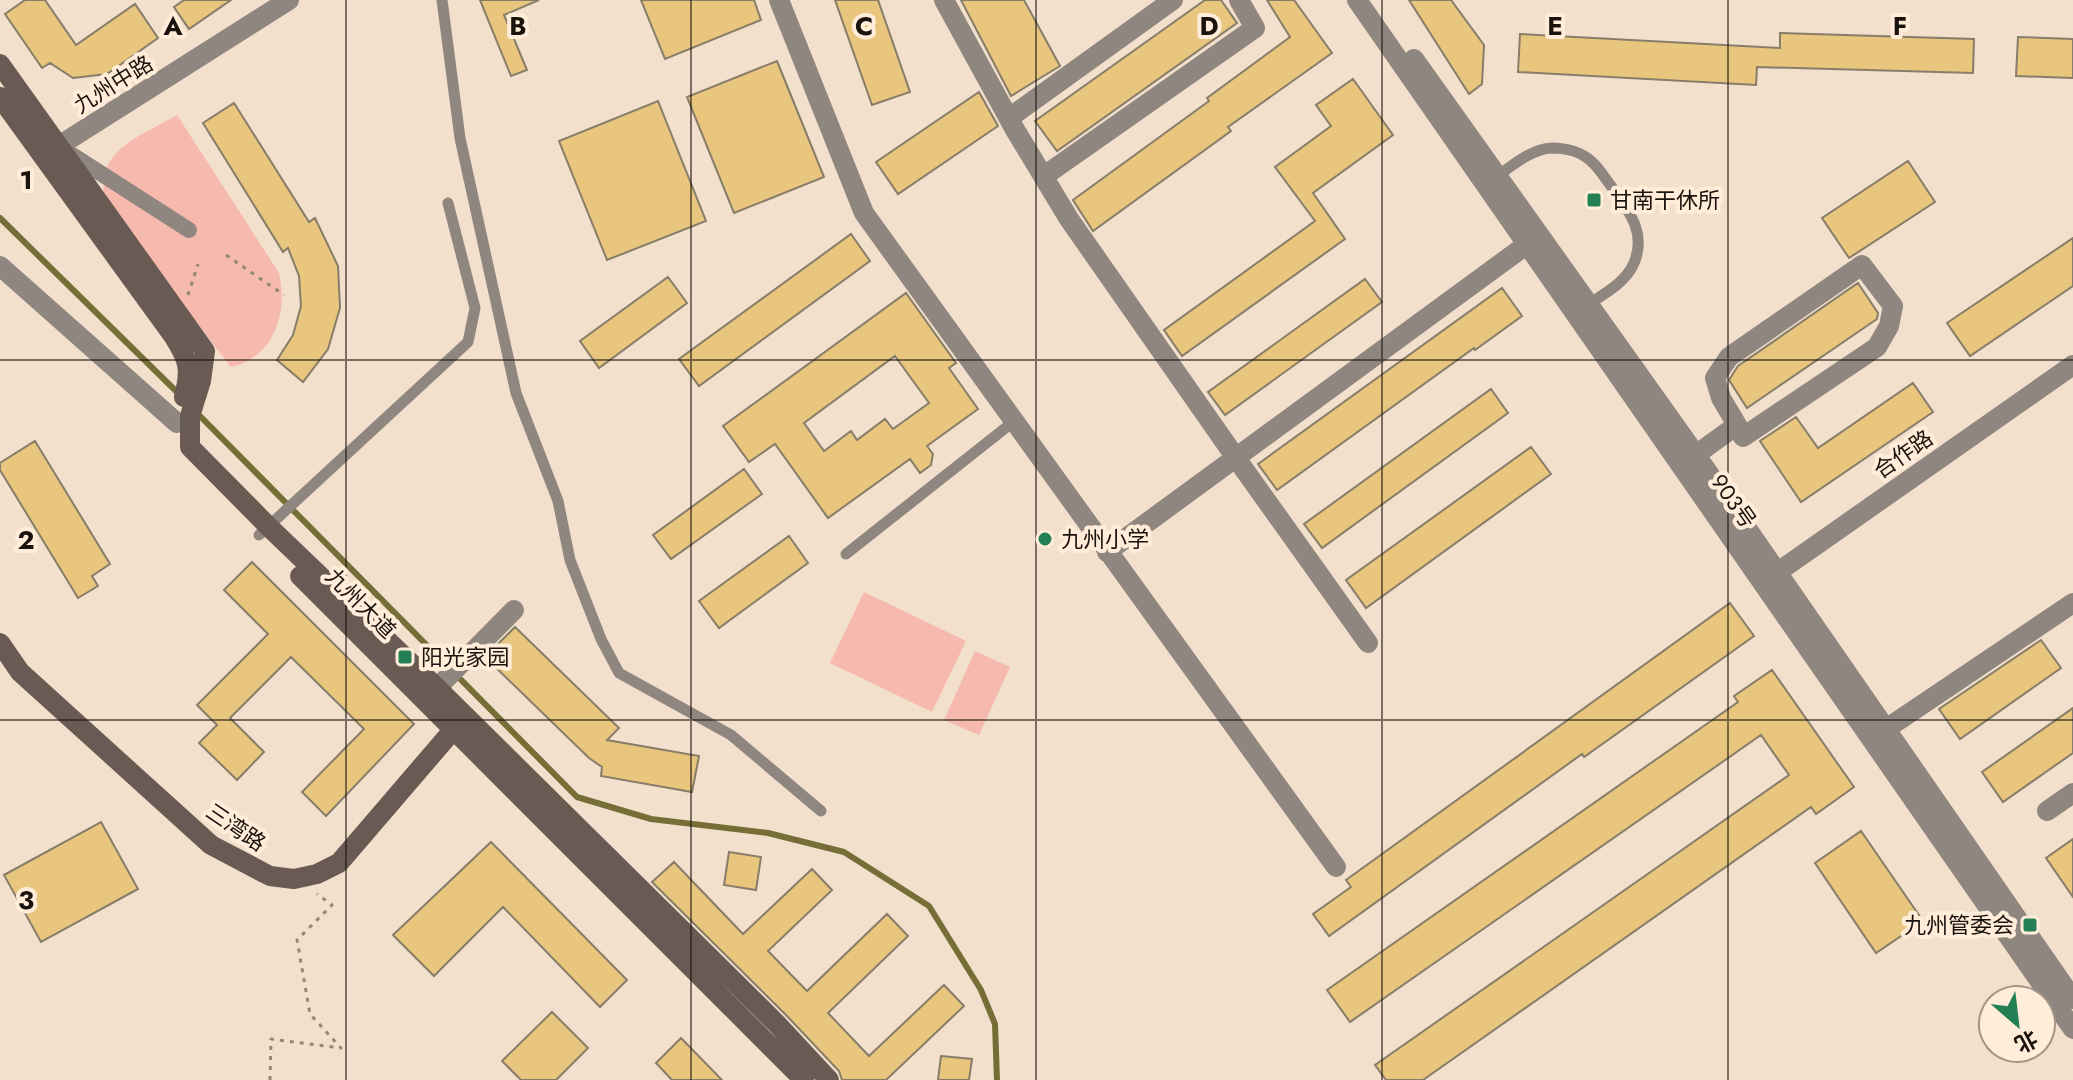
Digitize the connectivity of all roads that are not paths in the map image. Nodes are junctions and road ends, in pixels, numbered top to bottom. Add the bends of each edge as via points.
1 (289, 0) edge
2 (442, 0) edge
3 (779, 0) edge
4 (944, 0) edge
5 (1173, 0) edge
6 (1239, 0) edge
7 (1357, 0) edge
8 (1372, 0) edge
9 (0, 64) edge
10 (0, 97) edge
11 (1009, 118) junction
12 (51, 151) junction
13 (1044, 176) junction
14 (1490, 181) junction
15 (448, 203) dead end
16 (189, 230) dead end
17 (1526, 245) junction
18 (0, 266) edge
19 (1581, 310) junction
20 (2073, 365) edge
21 (182, 417) junction
22 (1013, 422) junction
23 (1737, 425) junction
24 (1236, 458) junction
25 (1688, 460) junction
26 (269, 527) junction
27 (1107, 552) junction
28 (846, 554) dead end
29 (1769, 578) junction
30 (2073, 603) edge
31 (514, 610) dead end
32 (0, 643) edge
33 (1368, 643) dead end
34 (435, 690) junction
35 (454, 729) junction
36 (1878, 734) junction
37 (2073, 793) edge
38 (821, 811) dead end
39 (2047, 811) dead end
40 (1336, 867) dead end
41 (2073, 999) edge
42 (2073, 1029) edge
43 (804, 1080) edge
44 (829, 1080) edge

1 - 12 street, 九州中路
2 - 38 lane via 460,138 516,393 558,501 570,560 601,639 619,673 731,735
3 - 22 street via 864,213
4 - 11 street
5 - 11 street
6 - 13 street via 1255,28
7 - 14 street, 903号
8 - 14 street
9 - 12 main road
10 - 12 main road, 九州大道
11 - 13 street
12 - 16 street
12 - 21 main road, 九州大道 via 186,356 195,378
13 - 24 street
14 - 17 street, 903号
14 - 19 street
14 - 19 lane via 1534,152 1565,149 1592,162 1632,215 1638,231 1633,266 1623,280
15 - 26 lane via 475,308 468,342
17 - 19 street, 903号
17 - 24 street
18 - 21 street
19 - 25 street, 903号
20 - 29 street, 合作路
21 - 26 main road, 九州大道 via 182,449 190,464
22 - 27 street
22 - 28 lane
23 - 23 street via 1715,378 1729,357 1862,265 1893,306 1877,347 1743,437
23 - 25 street
24 - 27 street
24 - 33 street
25 - 29 street, 903号
26 - 34 main road, 九州大道
27 - 40 street
29 - 36 street, 903号
30 - 36 street
31 - 34 street
32 - 35 main road, 三湾路 via 20,672 211,845 270,876 294,879 339,863
34 - 35 main road, 九州大道
34 - 44 main road
35 - 43 main road, 九州大道
36 - 41 street
36 - 42 street, 903号
37 - 39 street

